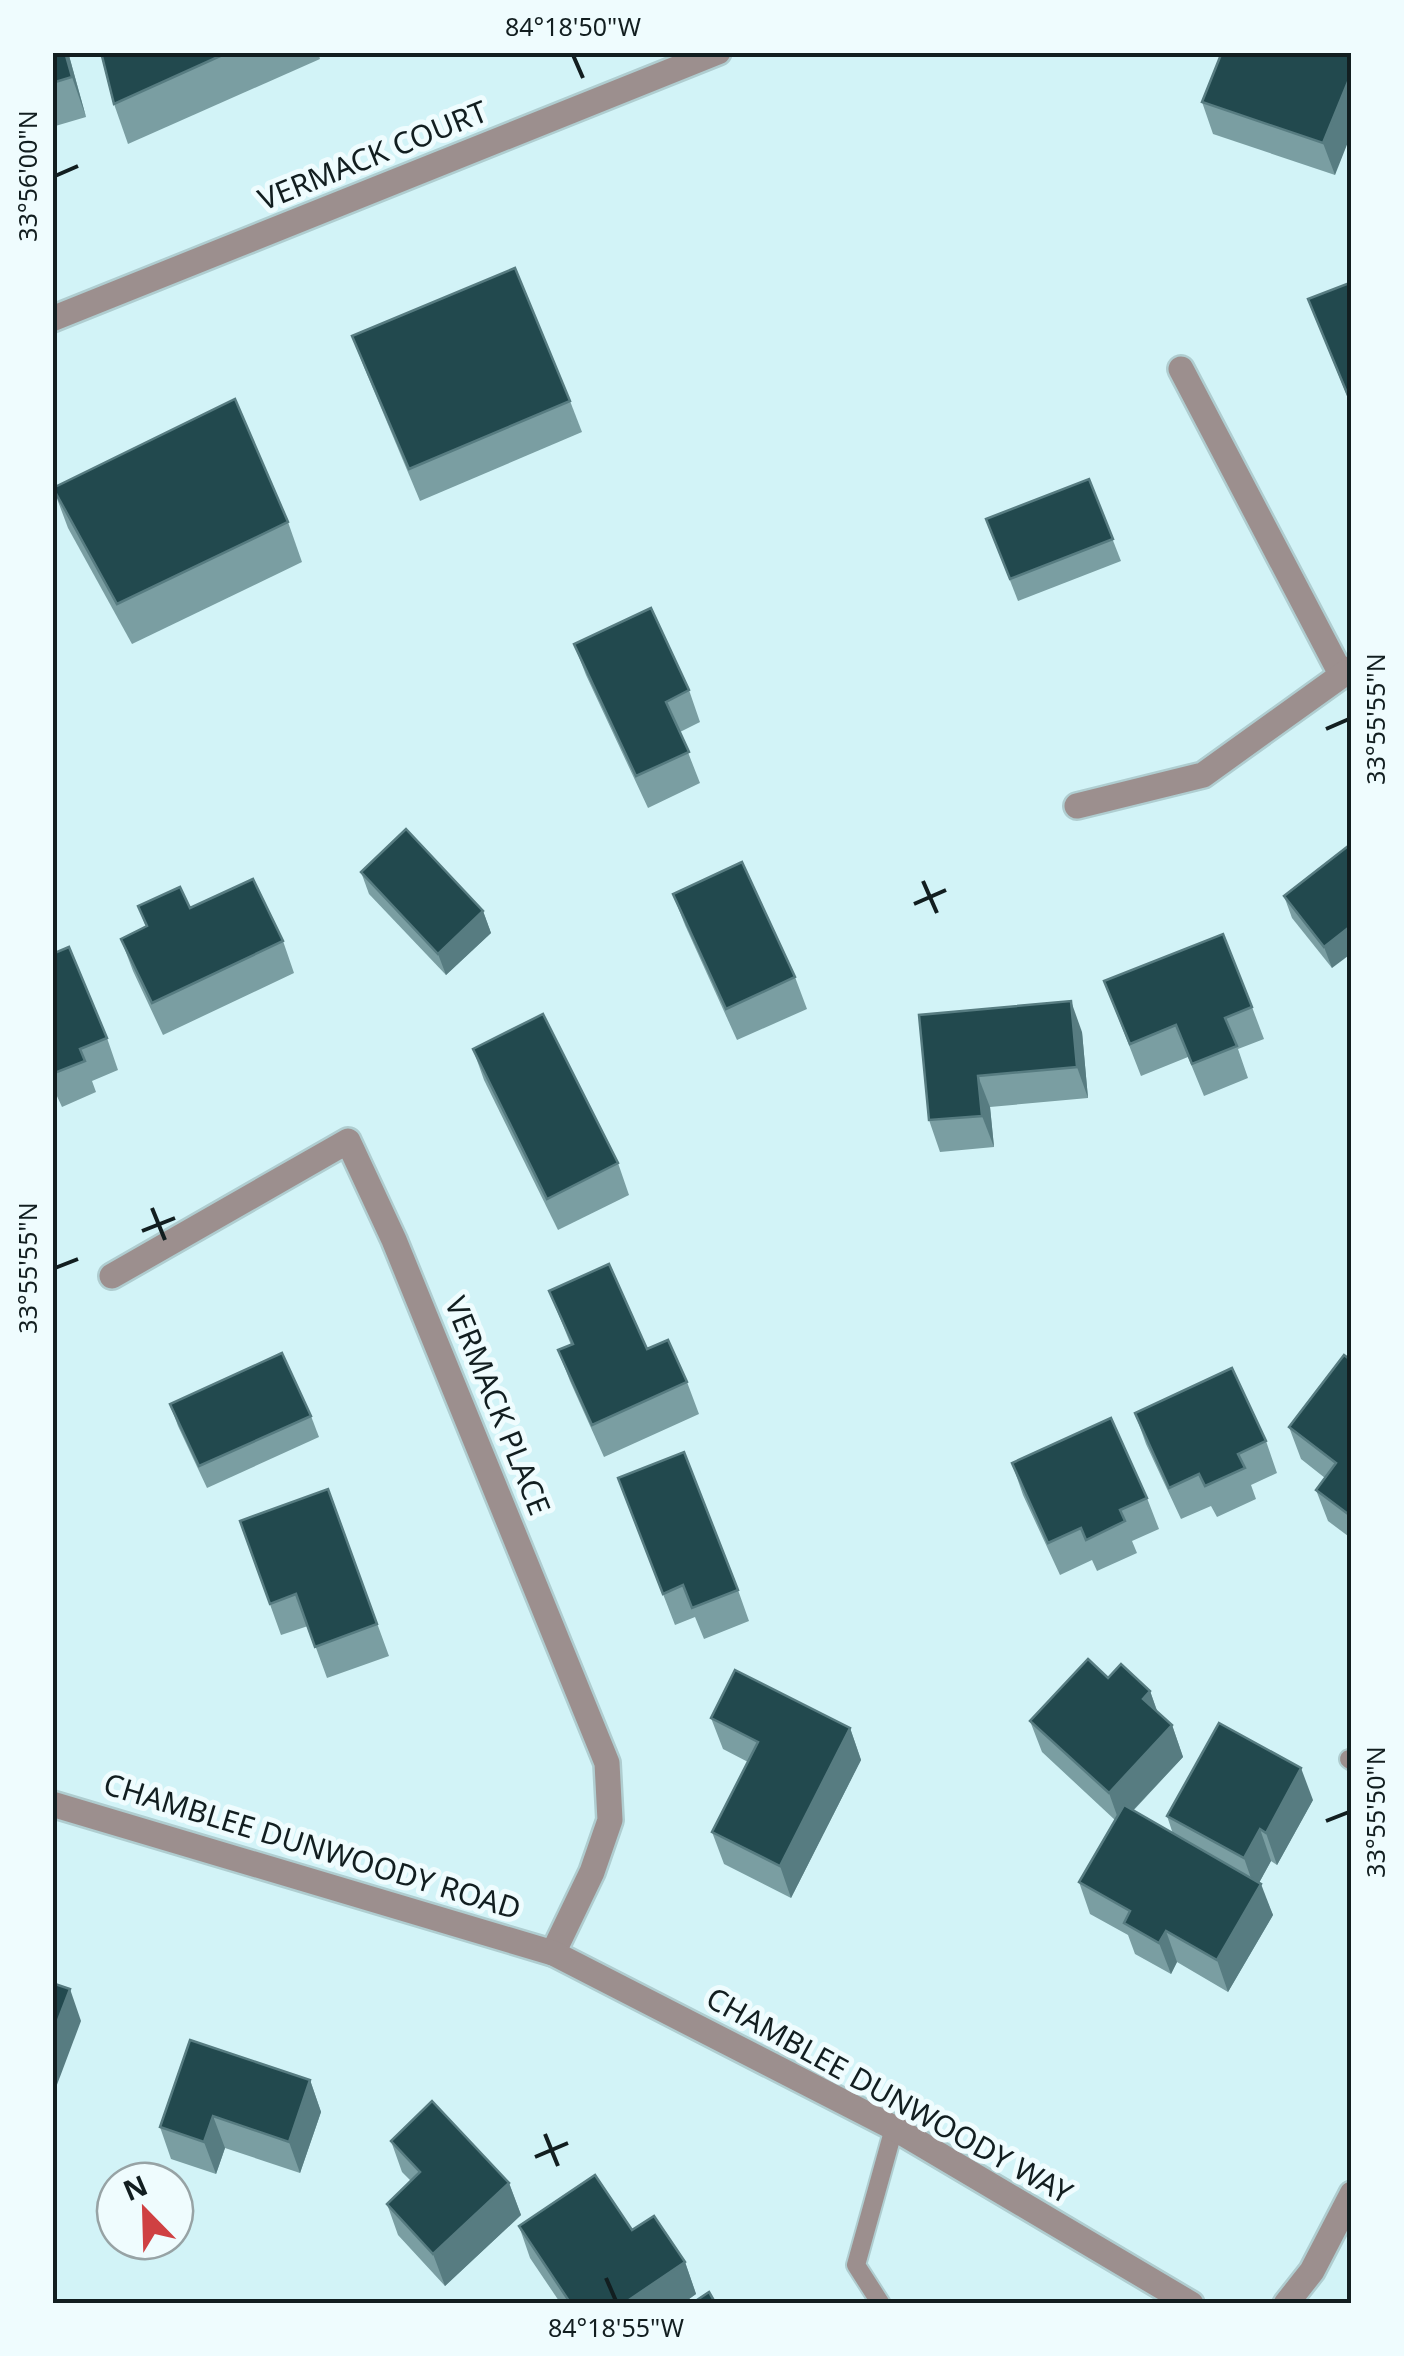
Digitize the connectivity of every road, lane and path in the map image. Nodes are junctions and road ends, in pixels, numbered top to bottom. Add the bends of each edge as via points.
1 (718, 52) edge
2 (52, 319) edge
3 (1181, 369) dead end
4 (1346, 671) edge
5 (1076, 806) dead end
6 (112, 1276) dead end
7 (52, 1804) edge
8 (553, 1953) junction
9 (894, 2128) junction
10 (1348, 2211) edge
11 (881, 2304) edge
12 (1191, 2304) edge
13 (1286, 2304) edge

1 - 2 street, VERMACK COURT
3 - 4 street
4 - 5 street via 1203,775
6 - 8 street, VERMACK PLACE via 348,1140 607,1763 610,1820
7 - 8 street, CHAMBLEE DUNWOODY ROAD
8 - 9 street, CHAMBLEE DUNWOODY WAY
9 - 11 lane via 856,2265
9 - 12 street, CHAMBLEE DUNWOODY WAY
10 - 13 street

